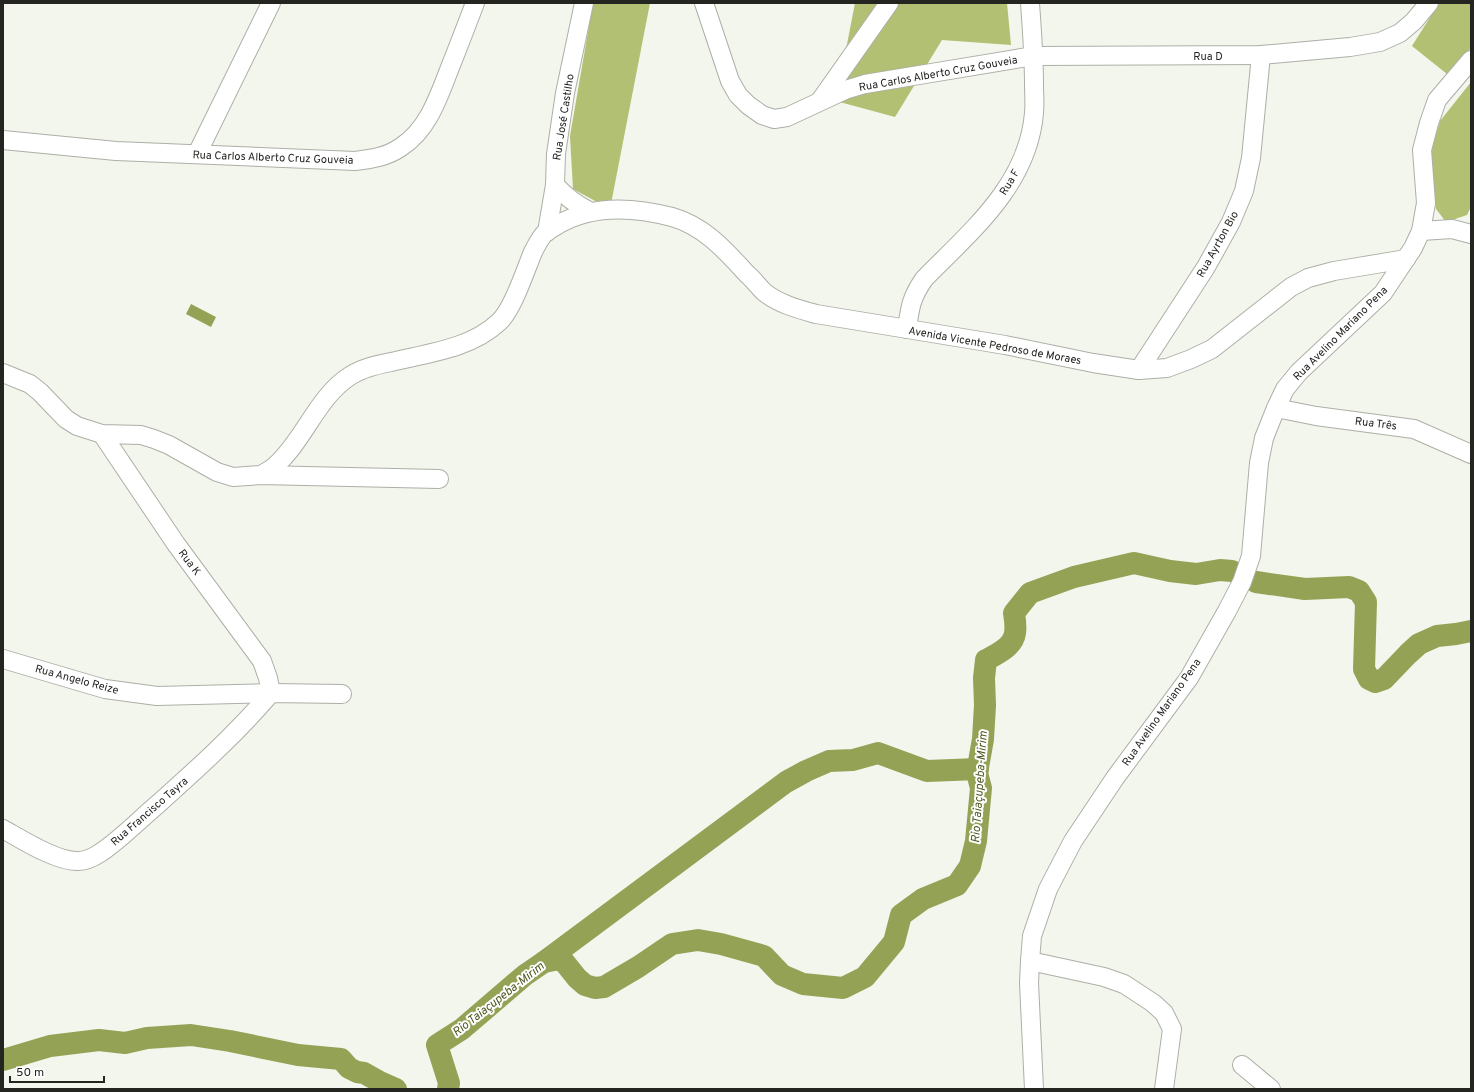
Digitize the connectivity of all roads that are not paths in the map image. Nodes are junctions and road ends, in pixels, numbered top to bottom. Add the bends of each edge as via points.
1 (271, 3) edge
2 (476, 3) edge
3 (584, 3) edge
4 (704, 3) edge
5 (888, 3) edge
6 (1030, 3) edge
7 (1429, 3) edge
8 (1261, 55) junction
9 (1034, 56) junction
10 (1471, 60) edge
11 (819, 102) junction
12 (3, 140) edge
13 (197, 154) junction
14 (554, 185) junction
15 (589, 211) junction
16 (1421, 231) junction
17 (546, 232) junction
18 (1471, 234) edge
19 (1406, 259) junction
20 (907, 329) junction
21 (1139, 370) junction
22 (3, 373) edge
23 (1276, 408) junction
24 (102, 434) junction
25 (1471, 454) edge
26 (261, 475) junction
27 (439, 479) dead end
28 (3, 659) edge
29 (271, 693) junction
30 (342, 694) dead end
31 (3, 829) edge
32 (1030, 961) junction
33 (1242, 1065) dead end
34 (1034, 1089) edge
35 (1164, 1089) edge
36 (1271, 1089) edge

1 - 13 street
2 - 13 street, Rua Carlos Alberto Cruz Gouveia via 435,105 420,130 400,148 376,158 355,161
3 - 14 street, Rua José Castilho via 565,93
4 - 11 street, Rua Carlos Alberto Cruz Gouveia via 730,81 748,105 762,115 774,119 787,117
5 - 11 street
6 - 9 street, Rua F
7 - 8 street, Rua D via 1400,33 1380,42
8 - 9 street, Rua D
8 - 21 street, Rua Ayrton Bio via 1252,158 1244,191 1231,222 1206,267
9 - 11 street, Rua Carlos Alberto Cruz Gouveia via 865,84
9 - 20 street, Rua F via 1034,113 1025,154 1012,180 991,210 924,279 915,292
10 - 16 street, Rua Avelino Mariano Pena via 1437,100 1429,123 1422,150 1426,203
12 - 13 street, Rua Carlos Alberto Cruz Gouveia via 116,151
14 - 15 street via 572,202
14 - 17 street, Rua José Castilho
15 - 17 street, Avenida Vicente Pedroso de Moraes
15 - 20 street, Avenida Vicente Pedroso de Moraes via 647,211 694,225 721,246 764,291 789,306 816,314
16 - 18 street via 1452,229
16 - 19 street, Rua Avelino Mariano Pena
17 - 26 street, Avenida Vicente Pedroso de Moraes via 534,250 512,303 500,321 476,338 458,346 376,366 350,376 319,408 285,456 275,467
19 - 21 street, Avenida Vicente Pedroso de Moraes via 1308,278 1291,287 1212,348 1167,368
19 - 23 street, Rua Avelino Mariano Pena via 1383,293 1299,372 1285,389
20 - 21 street, Avenida Vicente Pedroso de Moraes
22 - 24 street via 35,388 66,419 77,426
23 - 25 street, Rua Três via 1414,429
23 - 32 street, Rua Avelino Mariano Pena via 1264,438 1259,463 1251,556 1242,582 1189,678 1073,840 1048,889 1032,936
24 - 26 street via 141,435 154,439 217,472 233,477
24 - 29 street, Rua K via 176,544 262,661
26 - 27 street
28 - 29 street, Rua Angelo Reize via 105,689 156,696
29 - 30 street, Rua Angelo Reize
29 - 31 street, Rua Francisco Tayra via 193,772 99,854 78,861 59,858
32 - 34 street, Rua Avelino Mariano Pena
32 - 35 street via 1104,977 1124,984 1164,1013 1172,1029
33 - 36 street

